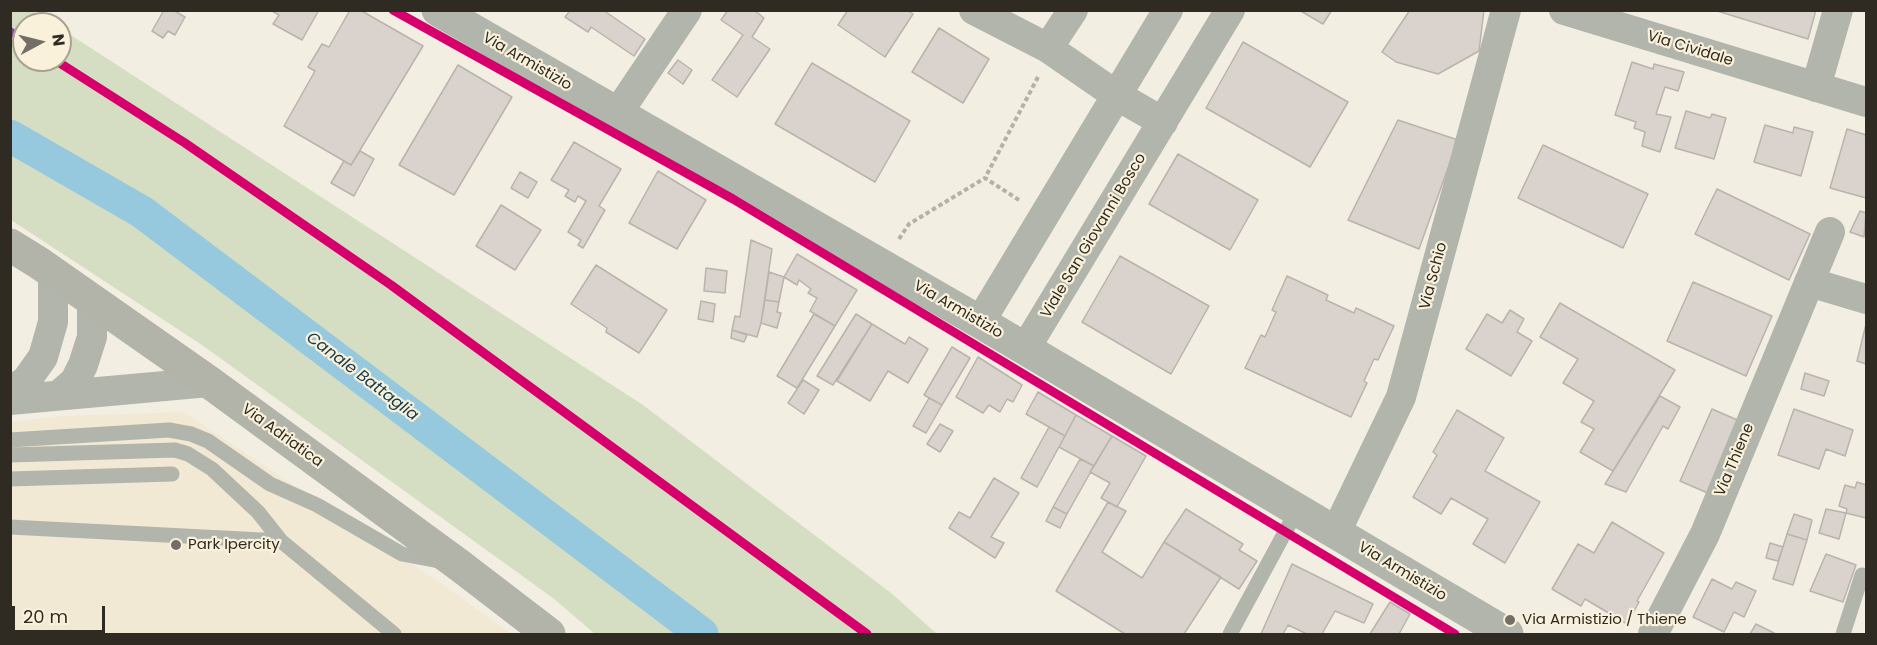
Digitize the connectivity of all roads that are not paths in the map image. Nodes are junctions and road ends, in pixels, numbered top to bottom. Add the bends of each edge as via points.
1 (438, 10) edge
2 (687, 10) edge
3 (975, 10) edge
4 (1073, 10) edge
5 (1168, 10) edge
6 (1230, 10) edge
7 (1506, 10) edge
8 (1564, 10) edge
9 (1838, 10) edge
10 (1044, 61) junction
11 (1816, 87) junction
12 (1116, 95) junction
13 (1866, 102) edge
14 (617, 114) junction
15 (1164, 122) junction
16 (1830, 232) dead end
17 (10, 245) edge
18 (53, 272) junction
19 (1809, 282) junction
20 (1866, 299) edge
21 (92, 300) junction
22 (980, 322) junction
23 (1025, 349) junction
24 (209, 382) junction
25 (10, 391) edge
26 (60, 394) junction
27 (10, 400) edge
28 (10, 440) edge
29 (10, 455) edge
30 (172, 474) dead end
31 (10, 479) edge
32 (1297, 510) junction
33 (10, 527) edge
34 (1336, 532) junction
35 (281, 542) junction
36 (459, 565) junction
37 (1862, 575) dead end
38 (394, 634) edge
39 (549, 634) edge
40 (1230, 634) edge
41 (1507, 634) edge
42 (1653, 634) edge
43 (1843, 634) edge

1 - 14 street, Via Armistizio
2 - 14 street
3 - 10 street
4 - 10 street
5 - 12 street
6 - 15 street, Viale San Giovanni Bosco
7 - 34 street, Via Schio via 1401,397
8 - 11 street, Via Cividale
9 - 11 street
10 - 12 street
11 - 13 street, Via Cividale
12 - 15 street
12 - 22 street
14 - 22 street, Via Armistizio
15 - 23 street, Viale San Giovanni Bosco
16 - 19 street, Via Thiene
17 - 18 main road, Via Adriatica
18 - 21 main road, Via Adriatica
18 - 25 street via 53,322 43,357 26,381
19 - 20 street
19 - 42 street, Via Thiene via 1705,534
21 - 24 main road, Via Adriatica
21 - 26 street via 92,337 83,365 75,381
22 - 23 street, Via Armistizio
23 - 32 street, Via Armistizio
24 - 26 street
24 - 36 main road, Via Adriatica
26 - 27 street
28 - 36 lane via 169,430 191,434 208,441 270,484 317,505 402,554
29 - 35 lane via 175,450 188,454 212,469 258,512
30 - 31 lane
32 - 34 street, Via Armistizio
32 - 40 lane
33 - 35 lane
34 - 41 street, Via Armistizio
35 - 38 lane
36 - 39 main road, Via Adriatica
37 - 43 lane

